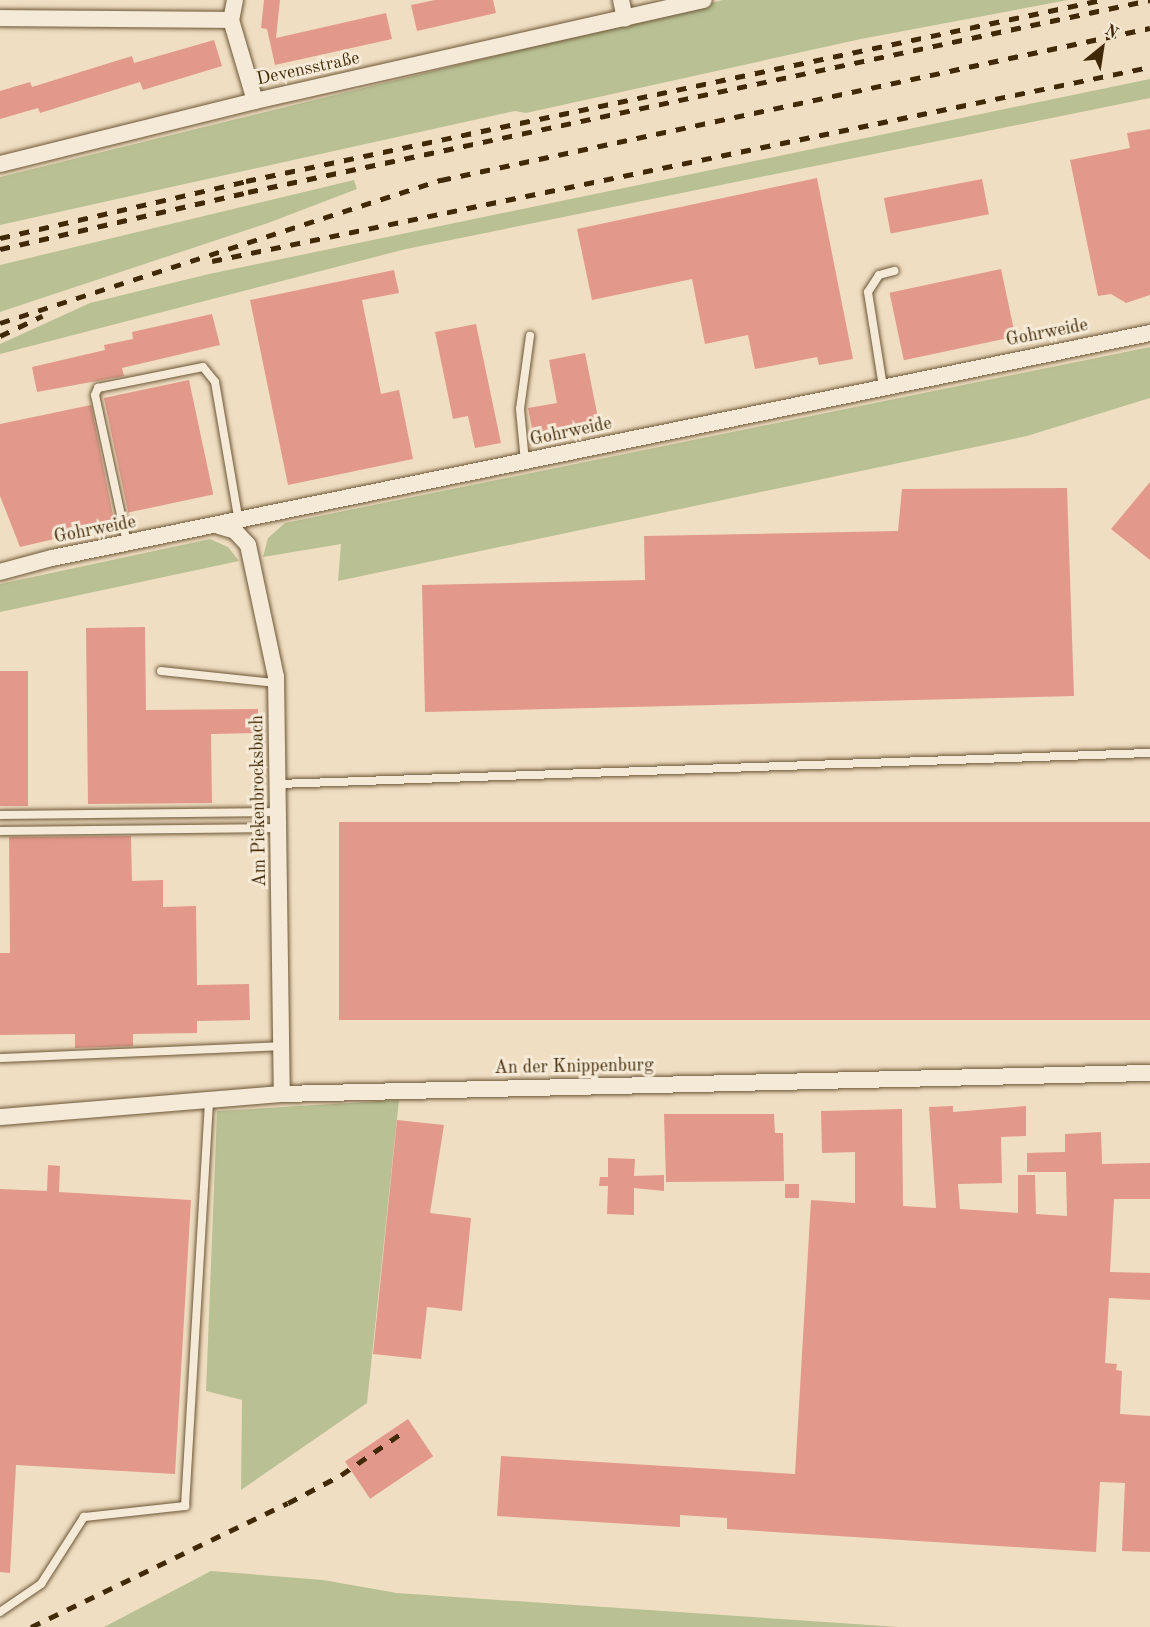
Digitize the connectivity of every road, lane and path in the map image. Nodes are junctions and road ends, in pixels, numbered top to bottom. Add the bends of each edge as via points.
1 (235, 0) edge
2 (621, 0) edge
3 (704, 0) edge
4 (0, 18) edge
5 (625, 19) junction
6 (231, 20) junction
7 (255, 101) junction
8 (0, 164) edge
9 (894, 271) dead end
10 (1150, 333) edge
11 (530, 336) dead end
12 (883, 387) junction
13 (525, 462) junction
14 (239, 522) junction
15 (219, 526) junction
16 (127, 543) junction
17 (0, 572) edge
18 (161, 671) dead end
19 (276, 683) junction
20 (1150, 753) edge
21 (278, 784) junction
22 (0, 815) edge
23 (279, 820) junction
24 (0, 831) edge
25 (281, 1046) junction
26 (0, 1058) edge
27 (1150, 1073) edge
28 (282, 1094) junction
29 (209, 1100) junction
30 (0, 1117) edge
31 (0, 1612) edge

1 - 6 street
2 - 5 street
3 - 5 street, Devensstraße
4 - 6 street
5 - 7 street, Devensstraße
6 - 7 street
7 - 8 street, Devensstraße
9 - 12 lane via 879,275 868,292
10 - 12 street, Gohrweide
11 - 13 lane via 519,409
12 - 13 street, Gohrweide
13 - 14 street, Gohrweide
14 - 15 street, Gohrweide
14 - 16 lane via 215,382 208,370 194,369 98,388 95,395
15 - 16 street, Gohrweide
15 - 19 street, Am Piekenbrocksbach via 235,531 248,545
16 - 17 street, Gohrweide
18 - 19 lane
19 - 21 street, Am Piekenbrocksbach
20 - 21 lane
21 - 23 street, Am Piekenbrocksbach
22 - 23 lane
23 - 24 lane
23 - 25 street, Am Piekenbrocksbach
25 - 26 lane
25 - 28 street, Am Piekenbrocksbach
27 - 28 street, An der Knippenburg
28 - 29 street, An der Knippenburg
29 - 30 street, An der Knippenburg
29 - 31 lane via 185,1506 84,1517 41,1584

